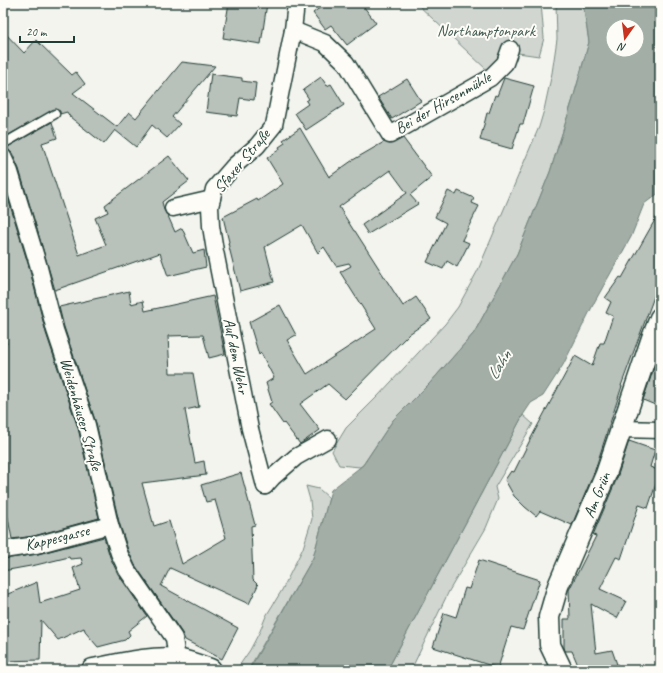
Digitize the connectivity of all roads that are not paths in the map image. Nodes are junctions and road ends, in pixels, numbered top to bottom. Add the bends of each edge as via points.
1 (296, 3) edge
2 (293, 30) junction
3 (510, 49) dead end
4 (55, 114) dead end
5 (3, 144) edge
6 (3, 157) edge
7 (212, 199) junction
8 (173, 208) dead end
9 (211, 226) joint
10 (660, 318) edge
11 (622, 429) junction
12 (660, 430) edge
13 (328, 439) dead end
14 (110, 525) junction
15 (3, 550) edge
16 (177, 660) junction
17 (130, 667) edge
18 (93, 670) edge
19 (210, 670) edge
20 (562, 670) edge

1 - 2 street, Sfaxer Straße
2 - 3 street, Bei der Hirsenmühle via 325,43 346,63 390,135 490,78 505,63
2 - 7 street, Sfaxer Straße via 274,125 214,189
4 - 5 lane
6 - 14 street, Weidenhäuser Straße via 10,172 55,330 87,425
7 - 8 street
7 - 9 street, Sfaxer Straße
9 - 13 street, Auf dem Wehr via 250,429 265,486 296,457
10 - 11 street, Am Grün
11 - 12 street
11 - 20 street, Am Grün via 594,504 558,586 549,617 550,645
14 - 15 street, Kappesgasse via 42,543
14 - 16 street, Weidenhäuser Straße via 127,570 174,638
16 - 17 main road via 160,660
16 - 19 main road
17 - 18 main road

